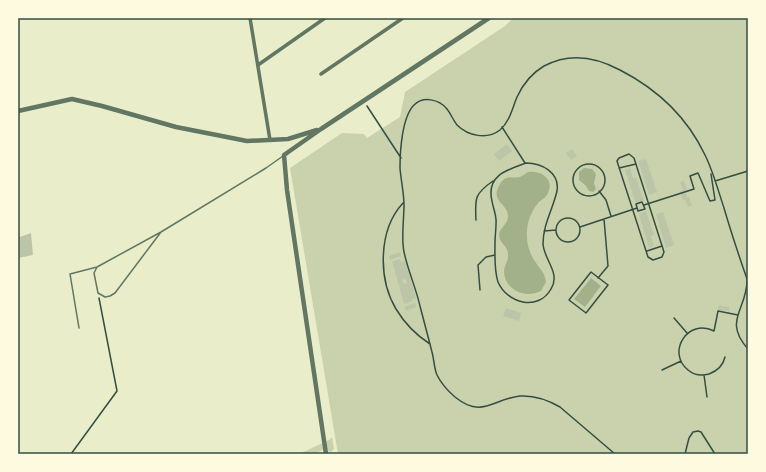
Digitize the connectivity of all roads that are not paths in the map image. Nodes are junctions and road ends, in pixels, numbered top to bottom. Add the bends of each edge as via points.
1 (250, 18) edge
2 (326, 18) edge
3 (403, 18) edge
4 (489, 18) edge
5 (258, 65) junction
6 (321, 74) dead end
7 (18, 111) edge
8 (321, 129) junction
9 (270, 140) junction
10 (284, 155) junction
11 (161, 232) junction
12 (97, 267) junction
13 (79, 328) dead end
14 (326, 454) edge

1 - 5 street
2 - 5 street
3 - 6 street
4 - 8 street
5 - 9 street
7 - 9 street via 72,99 176,127 247,141
8 - 9 street via 288,139
8 - 10 street
10 - 11 lane
10 - 14 street
11 - 12 lane
11 - 12 lane via 110,296 104,297 98,293 94,273
12 - 13 lane via 70,274

